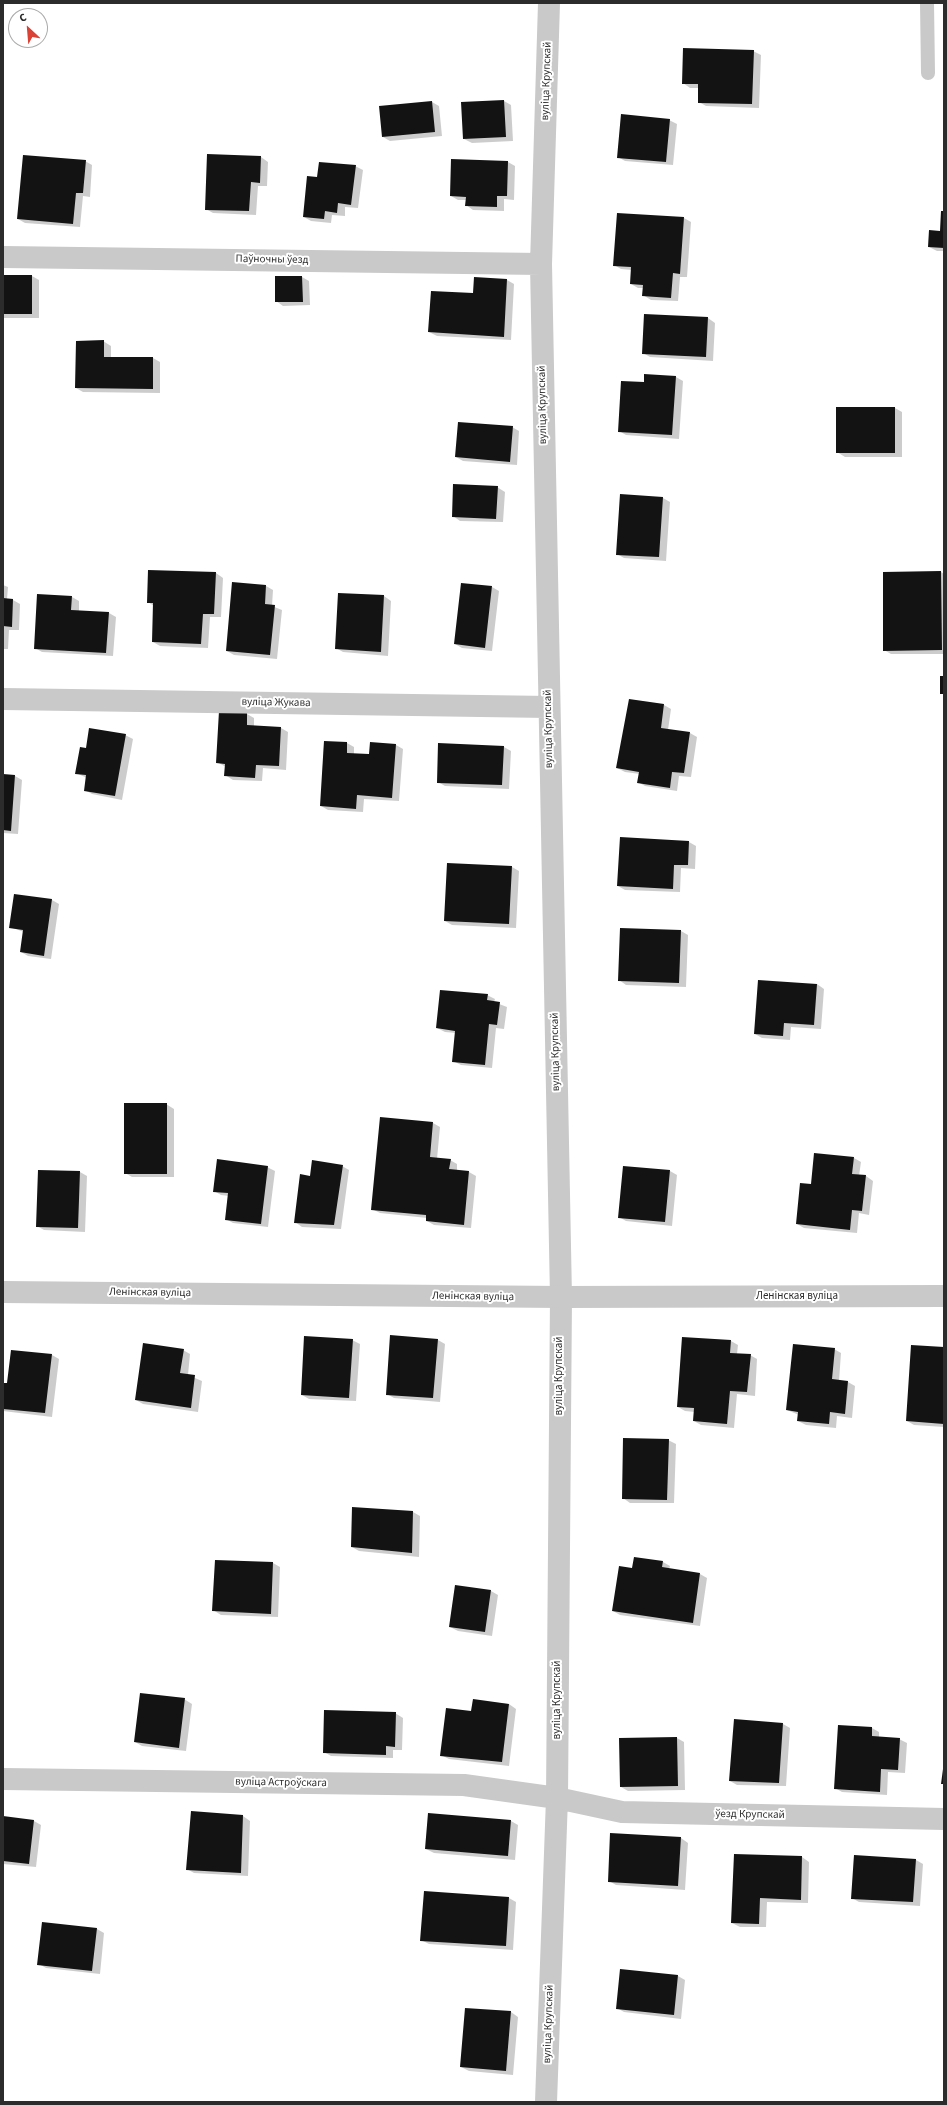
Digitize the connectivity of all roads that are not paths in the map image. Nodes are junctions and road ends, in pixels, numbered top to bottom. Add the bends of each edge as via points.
1 (549, 3) edge
2 (927, 3) edge
3 (928, 73) dead end
4 (3, 257) edge
5 (541, 264) junction
6 (3, 699) edge
7 (549, 707) junction
8 (3, 1292) edge
9 (944, 1296) edge
10 (561, 1297) junction
11 (3, 1779) edge
12 (557, 1798) junction
13 (944, 1819) edge
14 (546, 2102) edge

1 - 5 street, вуліца Крупскай
2 - 3 lane
4 - 5 street, Паўночны ўезд
5 - 7 street, вуліца Крупскай
6 - 7 street, вуліца Жукава
7 - 10 street, вуліца Крупскай
8 - 10 street, Ленінская вуліца
9 - 10 street, Ленінская вуліца
10 - 12 street, вуліца Крупскай
11 - 12 street, вуліца Астроўскага via 464,1785
12 - 13 street, ўезд Крупскай via 622,1812
12 - 14 street, вуліца Крупскай

